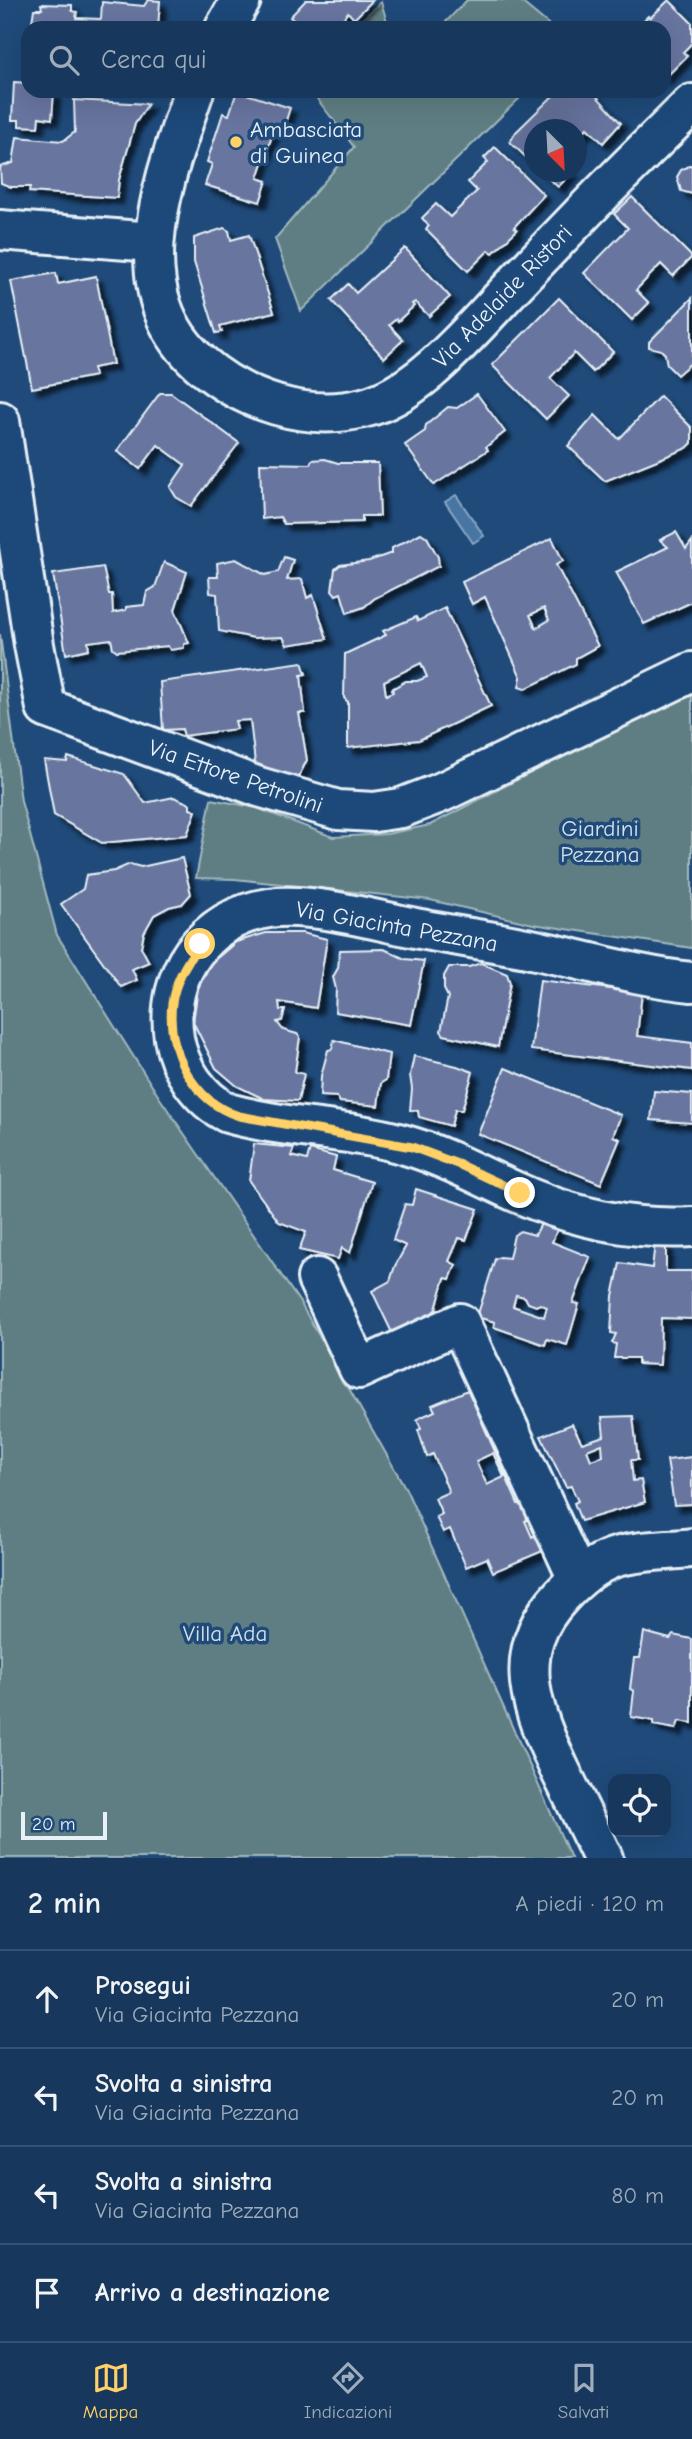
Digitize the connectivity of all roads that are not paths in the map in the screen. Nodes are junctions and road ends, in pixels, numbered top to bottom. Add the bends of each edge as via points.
1 (241, 0) edge
2 (229, 21) edge
3 (192, 98) edge
4 (692, 104) edge
5 (0, 230) edge
6 (153, 242) junction
7 (0, 421) edge
8 (692, 671) edge
9 (692, 982) edge
10 (692, 1227) edge
11 (317, 1278) dead end
12 (692, 1548) edge
13 (578, 1578) junction
14 (603, 1858) edge

1 - 2 street
3 - 6 street, Via Adelaide Ristori
4 - 6 street, Via Adelaide Ristori via 447,355 387,399 364,408 327,412 279,406 219,379 185,350 170,327 157,292
5 - 6 street
7 - 8 street, Via Ettore Petrolini via 46,708 259,787 338,810 374,813 401,808
9 - 10 street, Via Giacinta Pezzana via 324,911 272,907 223,925 200,944 175,990 172,1020 188,1076 228,1113 412,1147 534,1199 601,1220
11 - 13 street via 359,1369 460,1323
12 - 13 street via 614,1558
13 - 14 street via 554,1603 539,1630 530,1660 530,1685 540,1727

